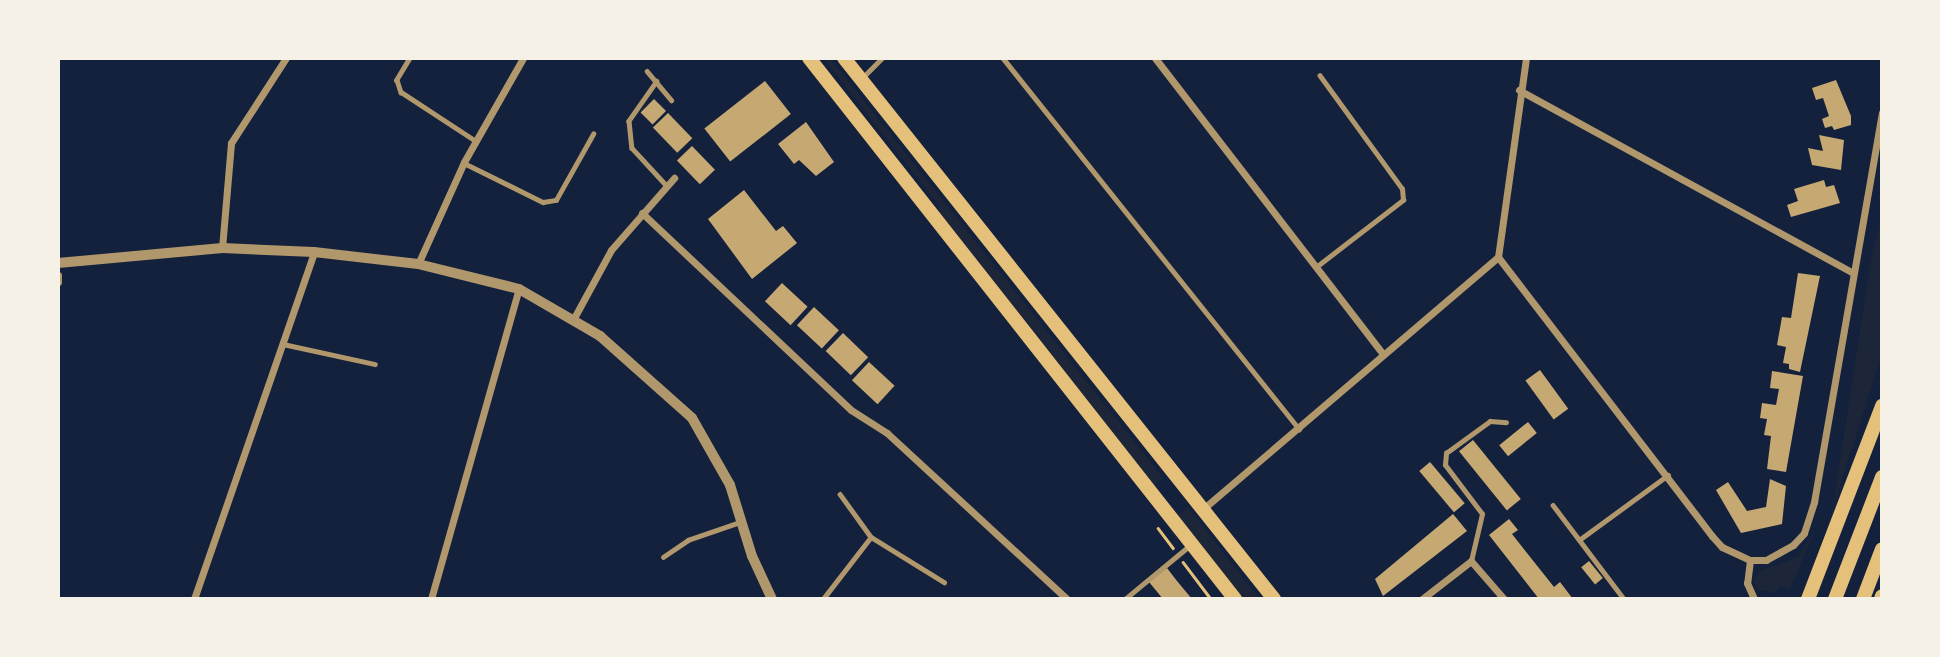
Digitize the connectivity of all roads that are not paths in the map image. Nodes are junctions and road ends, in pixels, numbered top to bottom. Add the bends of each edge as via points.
1 (286, 58) edge
2 (410, 58) edge
3 (523, 58) edge
4 (809, 58) edge
5 (844, 58) edge
6 (882, 58) edge
7 (1003, 58) edge
8 (1155, 58) edge
9 (1526, 58) edge
10 (647, 71) dead end
11 (1320, 76) dead end
12 (860, 78) junction
13 (657, 81) junction
14 (1520, 90) junction
15 (671, 100) dead end
16 (1882, 113) edge
17 (593, 134) dead end
18 (476, 141) junction
19 (464, 162) junction
20 (674, 178) dead end
21 (667, 186) junction
22 (642, 214) junction
23 (222, 248) junction
24 (314, 252) junction
25 (1498, 257) junction
26 (58, 263) edge
27 (418, 264) junction
28 (1316, 267) junction
29 (1852, 272) junction
30 (58, 275) edge
31 (58, 282) edge
32 (519, 289) junction
33 (574, 317) junction
34 (281, 343) junction
35 (1384, 354) junction
36 (374, 364) dead end
37 (1882, 406) edge
38 (1506, 422) dead end
39 (1299, 429) junction
40 (1668, 475) junction
41 (1882, 477) edge
42 (840, 494) dead end
43 (1553, 505) dead end
44 (1201, 510) junction
45 (741, 522) junction
46 (871, 537) junction
47 (1578, 540) junction
48 (1190, 545) junction
49 (1882, 549) edge
50 (663, 557) dead end
51 (1750, 560) junction
52 (1471, 561) junction
53 (944, 582) dead end
54 (194, 599) edge
55 (430, 599) edge
56 (771, 599) edge
57 (823, 599) edge
58 (1067, 599) edge
59 (1125, 599) edge
60 (1235, 599) edge
61 (1274, 599) edge
62 (1422, 599) edge
63 (1504, 599) edge
64 (1624, 599) edge
65 (1754, 599) edge
66 (1808, 599) edge
67 (1835, 599) edge
68 (1863, 599) edge

1 - 23 street via 231,143
2 - 18 lane via 397,80 401,92
3 - 18 street
4 - 48 highway
5 - 12 highway
6 - 12 lane
7 - 39 lane
8 - 28 street
9 - 14 street
10 - 13 lane
11 - 28 lane via 1402,189 1403,200
12 - 44 highway
13 - 15 lane
13 - 21 lane via 629,121 632,148
14 - 25 street
14 - 29 street
16 - 29 street
17 - 19 lane via 556,200 544,202
18 - 19 street
19 - 27 street
20 - 21 street
21 - 22 street
22 - 33 street via 611,250
22 - 58 street via 851,410 887,433
23 - 24 street
23 - 26 street
24 - 27 street
24 - 34 street
25 - 35 street
25 - 40 street
27 - 32 street
28 - 35 street
29 - 51 street via 1814,502 1804,533 1766,560
30 - 31 street
32 - 33 street
32 - 55 street
33 - 45 street via 634,362 692,418 716,454
34 - 36 lane
34 - 54 street
35 - 39 street
37 - 66 highway
38 - 52 lane via 1490,421 1446,453 1445,466 1482,514
39 - 44 street
40 - 47 lane
40 - 51 street via 1722,547
41 - 67 highway
42 - 46 lane
43 - 47 lane
44 - 61 highway
45 - 50 lane via 688,540
45 - 56 street
46 - 53 lane
46 - 57 lane
47 - 64 lane
48 - 59 lane
48 - 60 highway
49 - 68 highway
51 - 65 street via 1747,583
52 - 62 street
52 - 63 street

